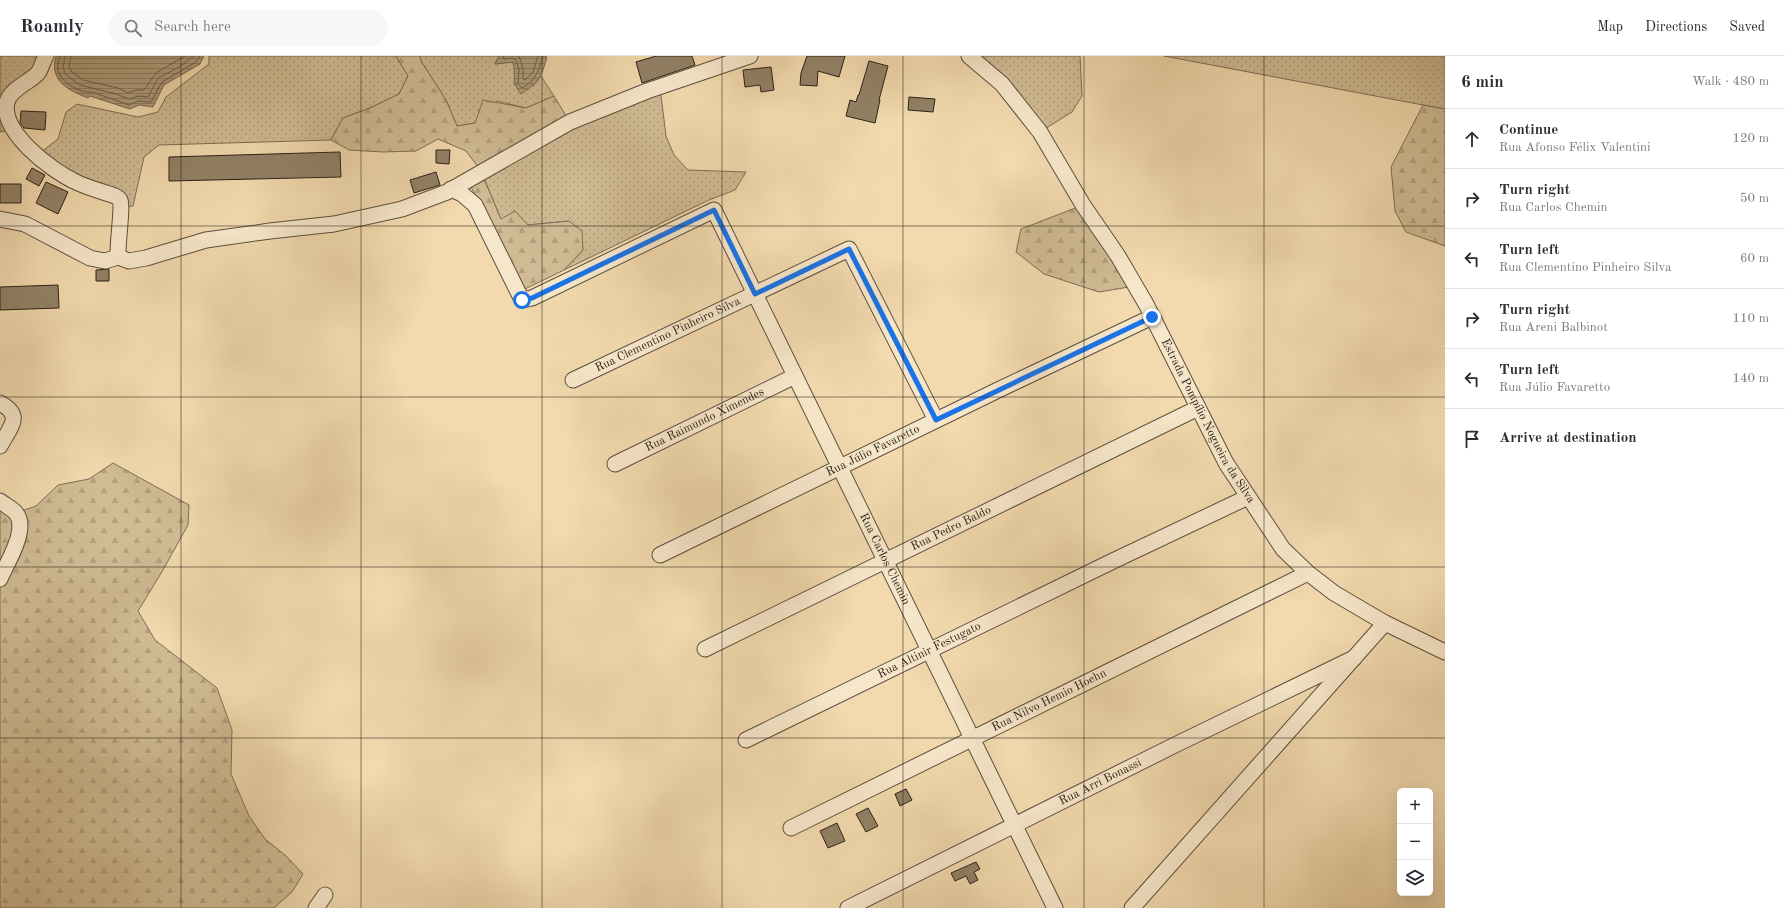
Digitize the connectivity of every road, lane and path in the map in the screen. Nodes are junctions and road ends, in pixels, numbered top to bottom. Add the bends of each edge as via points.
1 (46, 56) edge
2 (750, 56) edge
3 (969, 56) edge
4 (451, 189) junction
5 (0, 219) edge
6 (118, 257) junction
7 (755, 294) junction
8 (1152, 317) junction
9 (795, 376) junction
10 (573, 380) dead end
11 (0, 403) edge
12 (1198, 408) junction
13 (936, 420) junction
14 (0, 446) edge
15 (615, 464) dead end
16 (839, 467) junction
17 (1248, 497) junction
18 (0, 501) edge
19 (660, 555) dead end
20 (885, 561) junction
21 (1308, 573) junction
22 (0, 579) edge
23 (1385, 624) junction
24 (705, 649) dead end
25 (929, 650) junction
26 (1445, 652) edge
27 (1354, 658) junction
28 (972, 738) junction
29 (746, 740) dead end
30 (1014, 825) junction
31 (790, 828) dead end
32 (325, 895) dead end
33 (316, 908) edge
34 (848, 908) edge
35 (1055, 908) edge
36 (1132, 908) edge

1 - 6 street via 38,72 7,101 6,115 12,130 36,156 74,182 120,200
2 - 4 street via 570,122
3 - 8 street, Estrada Pompílio Nogueira da Silva via 1002,84 1040,132 1083,205 1118,256
4 - 6 street via 402,209 334,224 206,240 129,261
4 - 7 street, Rua Carlos Chemin via 475,205 522,300 532,298 714,210
5 - 6 street via 25,224 90,258 105,261
7 - 9 street, Rua Carlos Chemin
7 - 10 street, Rua Clementino Pinheiro Silva
7 - 13 street, Rua Clementino Pinheiro Silva via 849,249
8 - 12 street, Estrada Pompílio Nogueira da Silva
8 - 13 street, Rua Júlio Favaretto
9 - 15 street, Rua Raimundo Ximendes
9 - 16 street, Rua Carlos Chemin
11 - 14 street via 10,408 14,414 14,420
12 - 17 street, Estrada Pompílio Nogueira da Silva via 1226,463
12 - 20 street, Rua Pedro Baldo
13 - 16 street, Rua Júlio Favaretto
16 - 19 street, Rua Júlio Favaretto
16 - 20 street, Rua Carlos Chemin
17 - 21 street, Estrada Pompílio Nogueira da Silva via 1282,549
17 - 25 street, Rua Altinir Festugato
18 - 22 street via 16,513 21,533
20 - 24 street, Rua Pedro Baldo
20 - 25 street, Rua Carlos Chemin
21 - 23 street, Estrada Pompílio Nogueira da Silva via 1334,593
21 - 28 street, Rua Nilvo Hemio Hoehn
23 - 26 street, Estrada Pompílio Nogueira da Silva
23 - 27 street
25 - 28 street, Rua Carlos Chemin
25 - 29 street, Rua Altinir Festugato
27 - 30 street, Rua Arri Bonassi
27 - 36 street
28 - 30 street, Rua Carlos Chemin
28 - 31 street, Rua Nilvo Hemio Hoehn
30 - 34 street, Rua Arri Bonassi
30 - 35 street, Rua Carlos Chemin
32 - 33 street

